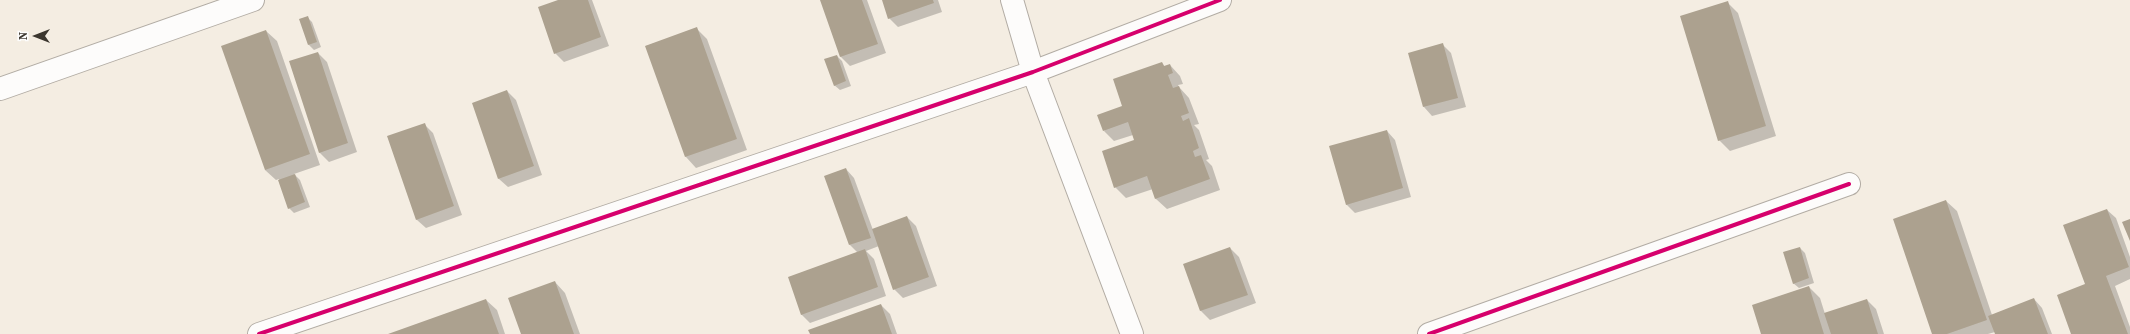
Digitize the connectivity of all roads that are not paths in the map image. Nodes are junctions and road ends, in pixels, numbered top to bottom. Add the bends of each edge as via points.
1 (253, 0) edge
2 (1012, 0) edge
3 (1220, 0) edge
4 (1033, 72) junction
5 (0, 89) edge
6 (1849, 184) dead end
7 (259, 334) edge
8 (1132, 334) edge
9 (1429, 334) edge

1 - 5 street
2 - 4 street
3 - 4 street
4 - 7 street
4 - 8 street
6 - 9 street

